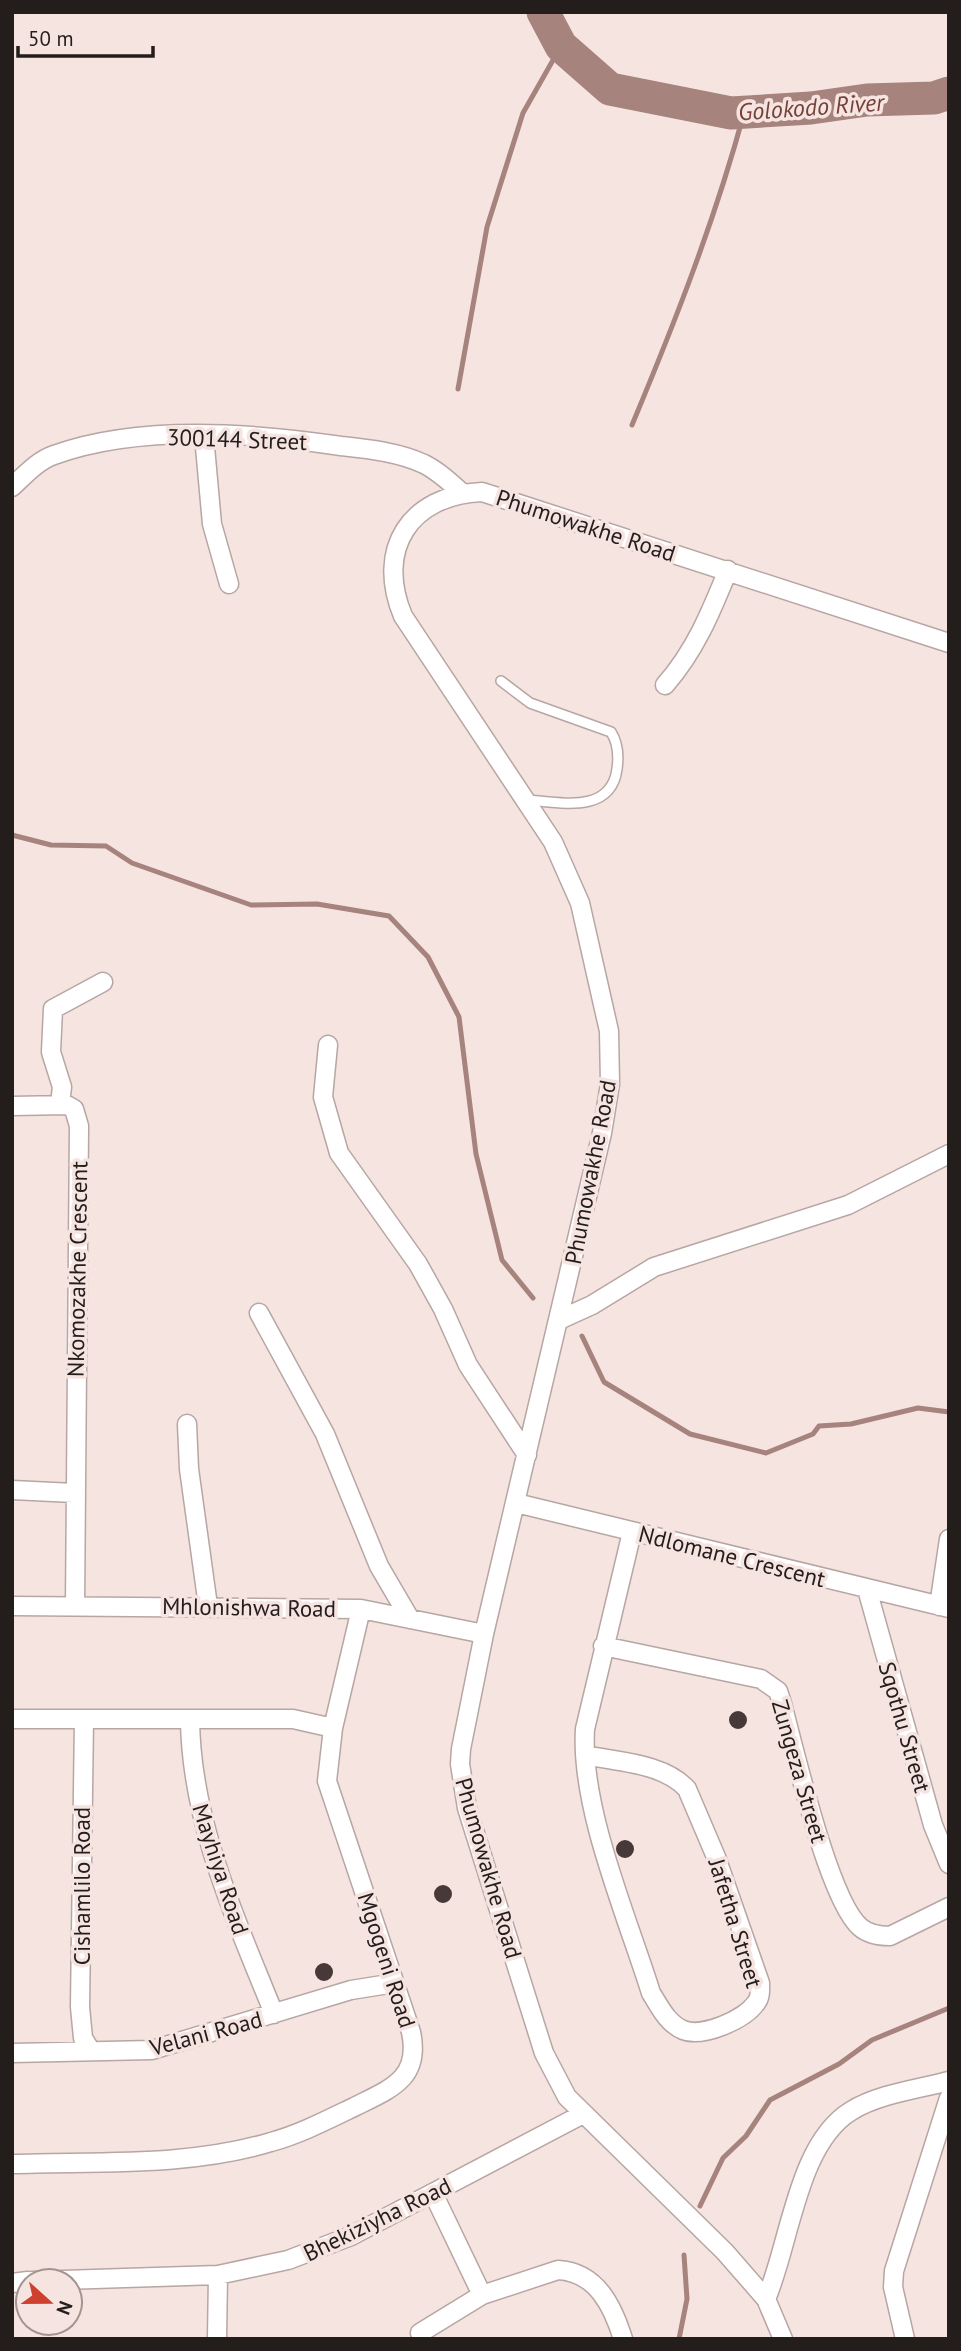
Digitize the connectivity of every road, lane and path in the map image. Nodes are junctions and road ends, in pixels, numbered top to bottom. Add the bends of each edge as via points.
1 (204, 436) junction
2 (12, 487) edge
3 (462, 493) junction
4 (728, 570) junction
5 (229, 584) dead end
6 (949, 643) edge
7 (501, 681) dead end
8 (665, 685) dead end
9 (525, 800) junction
10 (103, 982) dead end
11 (328, 1045) dead end
12 (60, 1103) junction
13 (12, 1106) edge
14 (949, 1154) edge
15 (259, 1313) dead end
16 (559, 1320) junction
17 (187, 1424) dead end
18 (527, 1455) junction
19 (12, 1490) edge
20 (74, 1493) junction
21 (516, 1503) junction
22 (632, 1532) junction
23 (949, 1539) edge
24 (867, 1589) junction
25 (75, 1605) junction
26 (12, 1606) edge
27 (208, 1606) junction
28 (944, 1607) edge
29 (361, 1609) junction
30 (411, 1619) junction
31 (484, 1634) junction
32 (603, 1646) junction
33 (12, 1718) edge
34 (84, 1719) junction
35 (190, 1719) junction
36 (333, 1728) junction
37 (585, 1755) junction
38 (949, 1864) edge
39 (949, 1907) edge
40 (395, 1983) junction
41 (274, 2014) junction
42 (91, 2051) junction
43 (12, 2053) edge
44 (949, 2081) edge
45 (949, 2098) edge
46 (583, 2114) junction
47 (12, 2164) edge
48 (433, 2193) junction
49 (218, 2275) junction
50 (84, 2279) edge
51 (482, 2295) junction
52 (766, 2299) junction
53 (417, 2337) edge
54 (217, 2339) edge
55 (623, 2339) edge
56 (783, 2339) edge
57 (905, 2339) edge

1 - 2 street, 300144 Street via 151,436 71,450 40,462
1 - 3 street, 300144 Street via 290,439 395,454 424,464
1 - 5 street via 212,524
3 - 4 street, Phumowakhe Road via 503,497
3 - 9 street, Phumowakhe Road via 429,505 407,527 394,556 394,595 409,625
4 - 6 street, Phumowakhe Road
4 - 8 street via 699,637
7 - 9 lane via 530,703 611,732 618,750 616,778 605,795 585,803
9 - 16 street, Phumowakhe Road via 553,842 580,903 611,1054 602,1133
10 - 12 street via 53,1009 51,1052 62,1087
11 - 18 street via 323,1097 339,1153 418,1264 468,1366
12 - 13 street
12 - 20 street, Nkomozakhe Crescent via 74,1110 79,1126
14 - 16 street via 848,1205 654,1267
15 - 30 street via 325,1434 379,1566
16 - 18 street, Phumowakhe Road
17 - 27 street
18 - 21 street, Phumowakhe Road
19 - 20 street
20 - 25 street, Nkomozakhe Crescent
21 - 22 street, Ndlomane Crescent
21 - 31 street, Phumowakhe Road
22 - 24 street, Ndlomane Crescent
22 - 32 street, Jafetha Street
23 - 28 street
24 - 28 street, Ndlomane Crescent
24 - 38 street, Sqothu Street via 933,1825
25 - 26 street, Mhlonishwa Road
25 - 27 street, Mhlonishwa Road
27 - 29 street, Mhlonishwa Road
29 - 30 street, Mhlonishwa Road
29 - 36 street, Mgogeni Road
30 - 31 street, Mhlonishwa Road
31 - 46 street, Phumowakhe Road via 461,1749 467,1808 544,2053 559,2086
32 - 37 street, Jafetha Street via 585,1728
32 - 39 street, Zungeza Street via 771,1684 781,1700 839,1897 859,1926 890,1936
33 - 34 street
34 - 35 street
34 - 42 street, Cishamlilo Road via 80,2007 83,2038
35 - 36 street via 293,1719
35 - 41 street, Mayhiya Road via 191,1763 199,1806 226,1894
36 - 40 street, Mgogeni Road via 327,1765 329,1795 356,1860
37 - 37 street, Jafetha Street via 659,1771 687,1789 760,1983 758,2000 748,2012 700,2033 674,2024 661,2009 600,1831
40 - 41 street, Velani Road via 351,1990
40 - 47 street, Mgogeni Road via 414,2045 410,2068 386,2091 333,2117 268,2143 193,2158
41 - 42 street, Velani Road via 152,2050
42 - 43 street, Velani Road
44 - 52 street via 871,2102 835,2122 814,2154
45 - 57 street via 894,2272
46 - 48 street, Bhekiziyha Road
46 - 52 street, Phumowakhe Road via 725,2252
48 - 49 street, Bhekiziyha Road via 321,2250
48 - 51 street
49 - 50 street, Bhekiziyha Road
49 - 54 street
51 - 53 street
51 - 55 street via 558,2270 572,2272 605,2296
52 - 56 street, Phumowakhe Road

